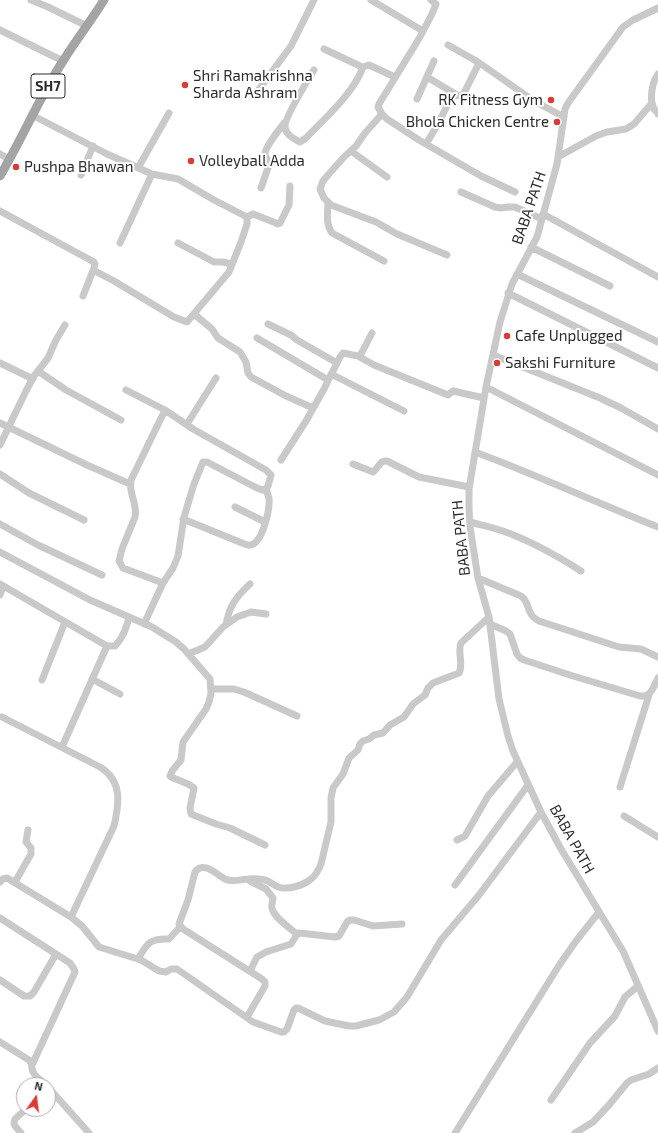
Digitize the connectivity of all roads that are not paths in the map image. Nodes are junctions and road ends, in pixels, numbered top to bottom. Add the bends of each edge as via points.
1 (32, 0) edge
2 (104, 0) edge
3 (314, 0) edge
4 (371, 0) edge
5 (431, 0) edge
6 (658, 8) edge
7 (87, 26) junction
8 (0, 30) edge
9 (423, 31) junction
10 (448, 45) dead end
11 (324, 49) dead end
12 (62, 61) junction
13 (434, 61) dead end
14 (479, 63) junction
15 (363, 67) junction
16 (314, 70) dead end
17 (658, 74) edge
18 (395, 77) junction
19 (427, 78) junction
20 (457, 95) junction
21 (254, 96) dead end
22 (417, 99) dead end
23 (652, 103) junction
24 (169, 112) dead end
25 (32, 114) junction
26 (382, 114) junction
27 (658, 114) edge
28 (564, 117) junction
29 (286, 120) junction
30 (426, 144) junction
31 (93, 146) junction
32 (351, 151) junction
33 (0, 154) edge
34 (558, 157) junction
35 (10, 160) junction
36 (138, 168) junction
37 (152, 174) junction
38 (81, 175) dead end
39 (0, 176) edge
40 (387, 177) dead end
41 (290, 186) dead end
42 (261, 188) dead end
43 (461, 192) dead end
44 (515, 192) dead end
45 (328, 202) junction
46 (0, 212) edge
47 (542, 216) junction
48 (246, 217) junction
49 (120, 243) dead end
50 (178, 243) dead end
51 (531, 247) junction
52 (448, 254) dead end
53 (384, 261) dead end
54 (232, 264) junction
55 (93, 270) junction
56 (517, 274) junction
57 (658, 277) edge
58 (610, 286) dead end
59 (508, 293) junction
60 (83, 296) dead end
61 (194, 314) junction
62 (268, 324) dead end
63 (65, 325) dead end
64 (372, 333) dead end
65 (256, 338) dead end
66 (658, 342) edge
67 (493, 355) junction
68 (358, 356) junction
69 (0, 363) edge
70 (337, 363) junction
71 (658, 368) edge
72 (38, 370) junction
73 (330, 377) junction
74 (216, 378) dead end
75 (32, 379) junction
76 (486, 387) junction
77 (126, 390) dead end
78 (484, 398) junction
79 (313, 408) junction
80 (165, 410) junction
81 (404, 411) dead end
82 (121, 420) dead end
83 (0, 423) edge
84 (187, 424) junction
85 (8, 427) junction
86 (658, 429) edge
87 (0, 445) edge
88 (475, 452) junction
89 (280, 460) dead end
90 (353, 464) dead end
91 (0, 474) edge
92 (658, 475) edge
93 (130, 484) junction
94 (469, 487) junction
95 (266, 489) junction
96 (235, 507) dead end
97 (183, 519) junction
98 (84, 520) dead end
99 (265, 522) junction
100 (470, 522) junction
101 (0, 524) edge
102 (658, 527) edge
103 (0, 552) edge
104 (582, 571) dead end
105 (102, 575) dead end
106 (478, 578) junction
107 (163, 583) junction
108 (250, 584) dead end
109 (2, 585) edge
110 (0, 595) edge
111 (266, 614) dead end
112 (129, 618) junction
113 (489, 621) junction
114 (65, 622) junction
115 (144, 624) junction
116 (226, 625) junction
117 (107, 646) junction
118 (188, 654) junction
119 (658, 657) edge
120 (658, 678) edge
121 (92, 679) junction
122 (42, 680) dead end
123 (211, 689) junction
124 (120, 694) dead end
125 (649, 695) junction
126 (297, 716) dead end
127 (2, 717) dead end
128 (62, 747) junction
129 (517, 762) junction
130 (528, 785) junction
131 (620, 787) dead end
132 (541, 812) junction
133 (624, 816) dead end
134 (28, 830) dead end
135 (658, 837) edge
136 (457, 840) dead end
137 (265, 845) dead end
138 (2, 878) edge
139 (246, 879) junction
140 (15, 882) junction
141 (455, 885) dead end
142 (599, 912) junction
143 (71, 916) junction
144 (0, 918) edge
145 (402, 924) dead end
146 (180, 926) junction
147 (297, 934) junction
148 (56, 954) junction
149 (138, 959) junction
150 (250, 971) junction
151 (0, 980) edge
152 (638, 986) junction
153 (247, 1017) junction
154 (658, 1031) edge
155 (0, 1042) edge
156 (32, 1065) junction
157 (658, 1068) edge
158 (37, 1077) edge
159 (56, 1096) edge
160 (551, 1100) dead end
161 (18, 1117) edge
162 (21, 1133) edge
163 (89, 1133) edge
164 (455, 1133) edge
165 (575, 1133) edge

1 - 7 street
2 - 7 main road, SH7
3 - 21 street via 291,46
4 - 9 street
5 - 9 street via 436,6
6 - 28 street, BABA PATH via 623,27 568,103
7 - 12 main road, SH7
8 - 12 street
9 - 18 street
10 - 14 street
11 - 15 street
12 - 25 main road, SH7
13 - 19 street
14 - 20 street via 463,94
14 - 28 street via 534,101
15 - 18 street via 369,65
15 - 29 street via 342,99 303,141 298,141 286,132
16 - 29 street
17 - 23 street via 652,86
18 - 26 street via 378,106
19 - 20 street
19 - 22 street
20 - 30 street via 451,98
23 - 27 street
23 - 34 street via 634,124 626,129 596,136
24 - 36 street
25 - 31 street
25 - 35 main road, SH7
26 - 30 street
26 - 32 street
28 - 34 street, BABA PATH
29 - 42 street via 265,151 265,156 270,162
30 - 44 street via 481,176
31 - 36 street
31 - 38 street
32 - 40 street
32 - 45 street via 320,185 321,193
33 - 35 street
34 - 47 street, BABA PATH
35 - 39 main road, SH7
36 - 37 street
37 - 48 street via 178,179
37 - 49 street
41 - 48 street via 289,205 280,223 276,224 253,214
43 - 47 street via 495,207 515,207
45 - 52 street
45 - 53 street via 327,223 332,233
46 - 55 street via 93,260
47 - 51 street, BABA PATH
47 - 57 street
48 - 54 street
50 - 54 street via 214,262
51 - 56 street, BABA PATH
51 - 58 street
54 - 61 street
55 - 60 street
55 - 61 street via 174,317 187,322
56 - 59 street, BABA PATH
56 - 66 street
59 - 67 street, BABA PATH
59 - 71 street
61 - 79 street via 212,329 218,338 240,352 251,377
62 - 70 street
63 - 72 street via 48,358
64 - 68 street
65 - 73 street
67 - 76 street, BABA PATH
67 - 86 street via 600,398
68 - 70 street via 343,353
68 - 78 street via 448,395 453,391
69 - 75 street
70 - 73 street
72 - 75 street
72 - 82 street via 66,390
73 - 79 street
73 - 81 street
74 - 84 street
75 - 85 street
76 - 78 street, BABA PATH
76 - 92 street
77 - 80 street
78 - 88 street, BABA PATH
79 - 89 street
80 - 84 street
80 - 93 street
83 - 85 street
84 - 95 street via 268,472 271,477
85 - 87 street
85 - 93 street
88 - 94 street, BABA PATH
88 - 102 street
90 - 94 street via 373,472 383,460 428,480
91 - 98 street via 29,493
93 - 107 street via 136,512 119,561 123,568
94 - 100 street, BABA PATH
95 - 97 street via 255,487 205,461 194,484
95 - 99 street via 269,508
96 - 99 street
97 - 99 street via 249,546 260,538
97 - 107 street via 178,556
100 - 104 street via 503,531 529,542
100 - 106 street, BABA PATH
101 - 105 street
103 - 112 street
106 - 113 street, BABA PATH
106 - 119 street via 525,598 530,614 534,618 618,647 641,649
107 - 115 street
108 - 116 street via 230,608
109 - 110 street
109 - 114 street
111 - 116 street via 251,612 237,617
112 - 115 street
112 - 117 street via 120,642 115,646
113 - 125 street via 510,634 520,658 640,696
113 - 129 street, BABA PATH via 499,699
113 - 139 street via 461,642 459,673 433,683 402,719 390,725 383,733 361,742 358,750 349,758 343,774 331,792 331,822 321,864 312,878 294,887 278,887 266,880
114 - 117 street
114 - 122 street
115 - 118 street via 176,642
116 - 118 street via 205,647
117 - 121 street
118 - 123 street via 210,679
120 - 125 street
121 - 124 street
121 - 128 street
123 - 126 street via 234,689 244,692
123 - 137 street via 206,709 183,742 181,760 170,776 194,788 191,814 230,828
125 - 131 street
127 - 128 street
128 - 143 street via 106,770 114,781 118,799 114,826
129 - 130 street, BABA PATH
129 - 136 street via 488,796 465,836
130 - 132 street, BABA PATH
130 - 141 street
132 - 142 street, BABA PATH
132 - 153 street via 479,895 441,940 407,997 387,1016 364,1025 349,1026 325,1021 296,1008 284,1032 260,1025
133 - 135 street
134 - 140 street via 26,842 31,848 31,854
138 - 140 street
139 - 146 street via 231,881 206,868 197,869
139 - 147 street via 266,888 273,898 273,912
140 - 143 street
142 - 152 street, BABA PATH via 623,951
142 - 164 street via 558,967
143 - 149 street via 99,946
144 - 148 street
145 - 147 street via 373,926 350,920 339,936
146 - 149 street via 169,939 147,944
146 - 150 street
147 - 150 street via 291,944 257,957
148 - 151 street via 30,996 24,996
148 - 156 street via 70,963 75,972
149 - 153 street via 159,971 177,969
150 - 153 street via 265,982 265,986
152 - 154 street, BABA PATH
152 - 160 street via 625,997 615,1016 590,1043
155 - 156 street
156 - 158 street via 31,1069
157 - 165 street via 627,1083 593,1122
159 - 163 street
161 - 162 street via 14,1123

